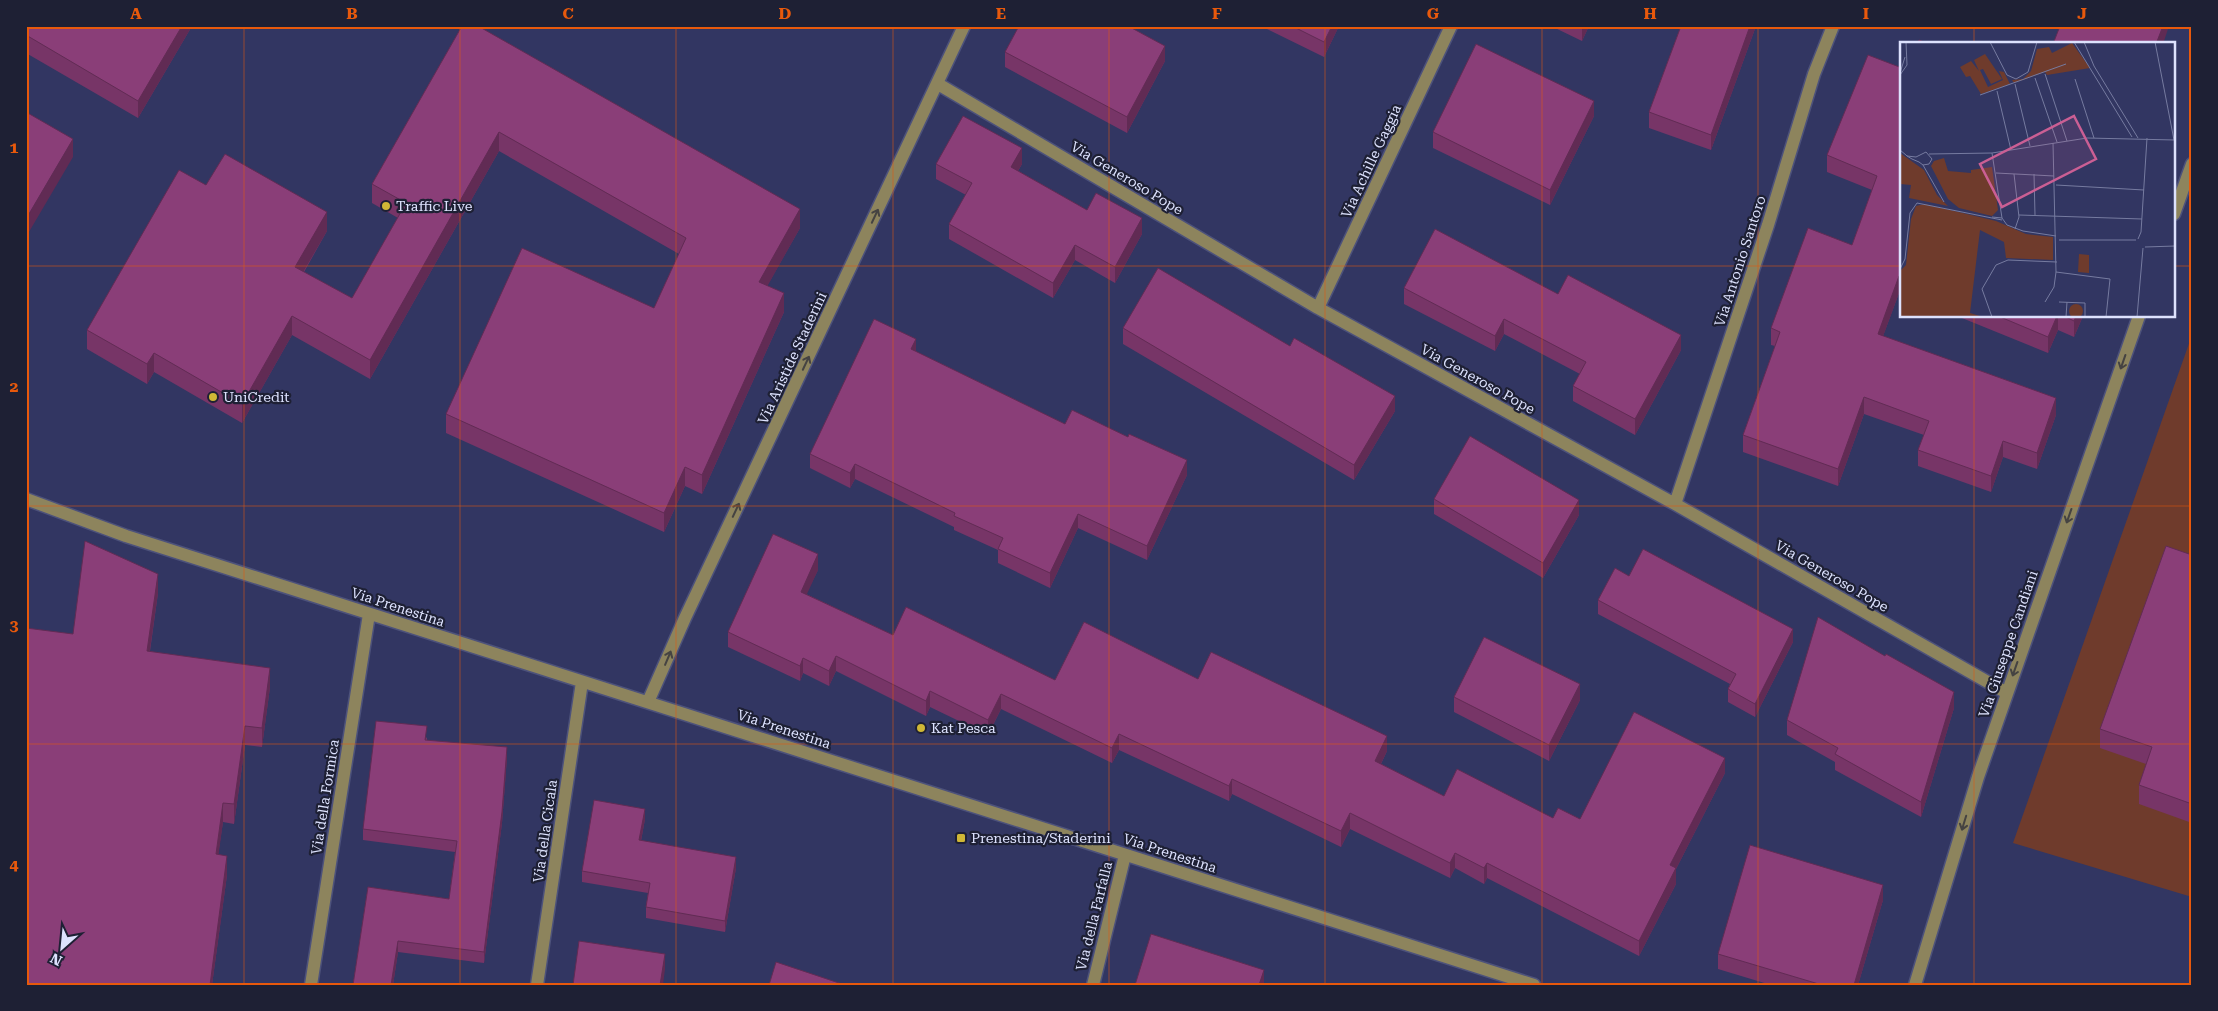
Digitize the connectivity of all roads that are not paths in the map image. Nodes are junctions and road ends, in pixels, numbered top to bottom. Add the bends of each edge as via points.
1 (964, 26) edge
2 (1451, 26) edge
3 (1833, 26) edge
4 (938, 84) junction
5 (2192, 164) edge
6 (2176, 208) edge
7 (1318, 308) junction
8 (2138, 318) edge
9 (26, 498) edge
10 (1675, 504) junction
11 (369, 614) junction
12 (582, 682) junction
13 (2007, 693) junction
14 (648, 702) junction
15 (1125, 855) junction
16 (1502, 980) edge
17 (311, 985) edge
18 (537, 985) edge
19 (1093, 985) edge
20 (1534, 985) edge
21 (1915, 985) edge

1 - 4 street, Via Aristide Staderini
2 - 7 street, Via Achille Gaggia
3 - 10 street, Via Antonio Santoro via 1814,74 1768,225
4 - 7 street, Via Generoso Pope
14 -> 4 street, Via Aristide Staderini
5 - 6 street
7 - 10 street, Via Generoso Pope
8 -> 13 street, Via Giuseppe Candiani
9 - 11 street, Via Prenestina via 126,536
10 - 13 street, Via Generoso Pope
11 - 12 street, Via Prenestina
11 - 17 street, Via della Formica
12 - 14 street, Via Prenestina
12 - 18 street, Via della Cicala
13 -> 21 street, Via Giuseppe Candiani
14 - 15 street, Via Prenestina
15 - 16 street, Via Prenestina
15 - 19 street, Via della Farfalla
16 - 20 street, Via Prenestina

